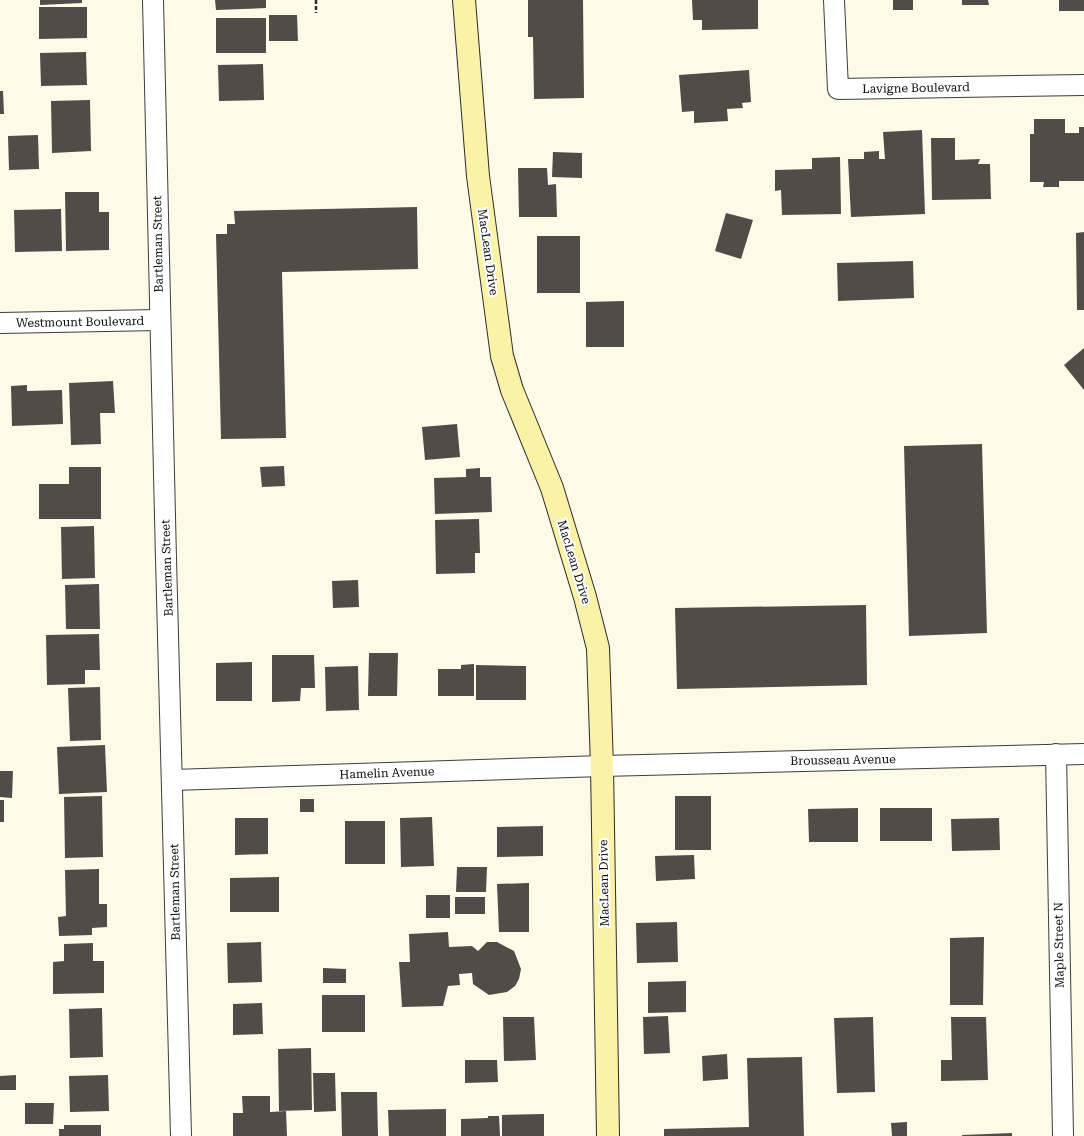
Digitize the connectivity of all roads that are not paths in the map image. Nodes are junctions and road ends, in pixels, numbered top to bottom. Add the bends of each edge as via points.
1 (153, 0) edge
2 (464, 0) edge
3 (834, 0) edge
4 (1084, 85) edge
5 (159, 320) junction
6 (0, 323) edge
7 (1056, 754) junction
8 (1084, 754) edge
9 (602, 766) junction
10 (173, 780) junction
11 (181, 1136) edge
12 (608, 1136) edge
13 (1063, 1136) edge

1 - 5 street, Bartleman Street
2 - 9 street, MacLean Drive via 478,176 502,356 512,390 552,488 598,648
3 - 4 street, Lavigne Boulevard via 838,89
5 - 6 street, Westmount Boulevard
5 - 10 street, Bartleman Street
7 - 8 street, Brousseau Avenue
7 - 9 street, Brousseau Avenue
7 - 13 street, Maple Street N
9 - 10 street, Hamelin Avenue
9 - 12 street, MacLean Drive
10 - 11 street, Bartleman Street

